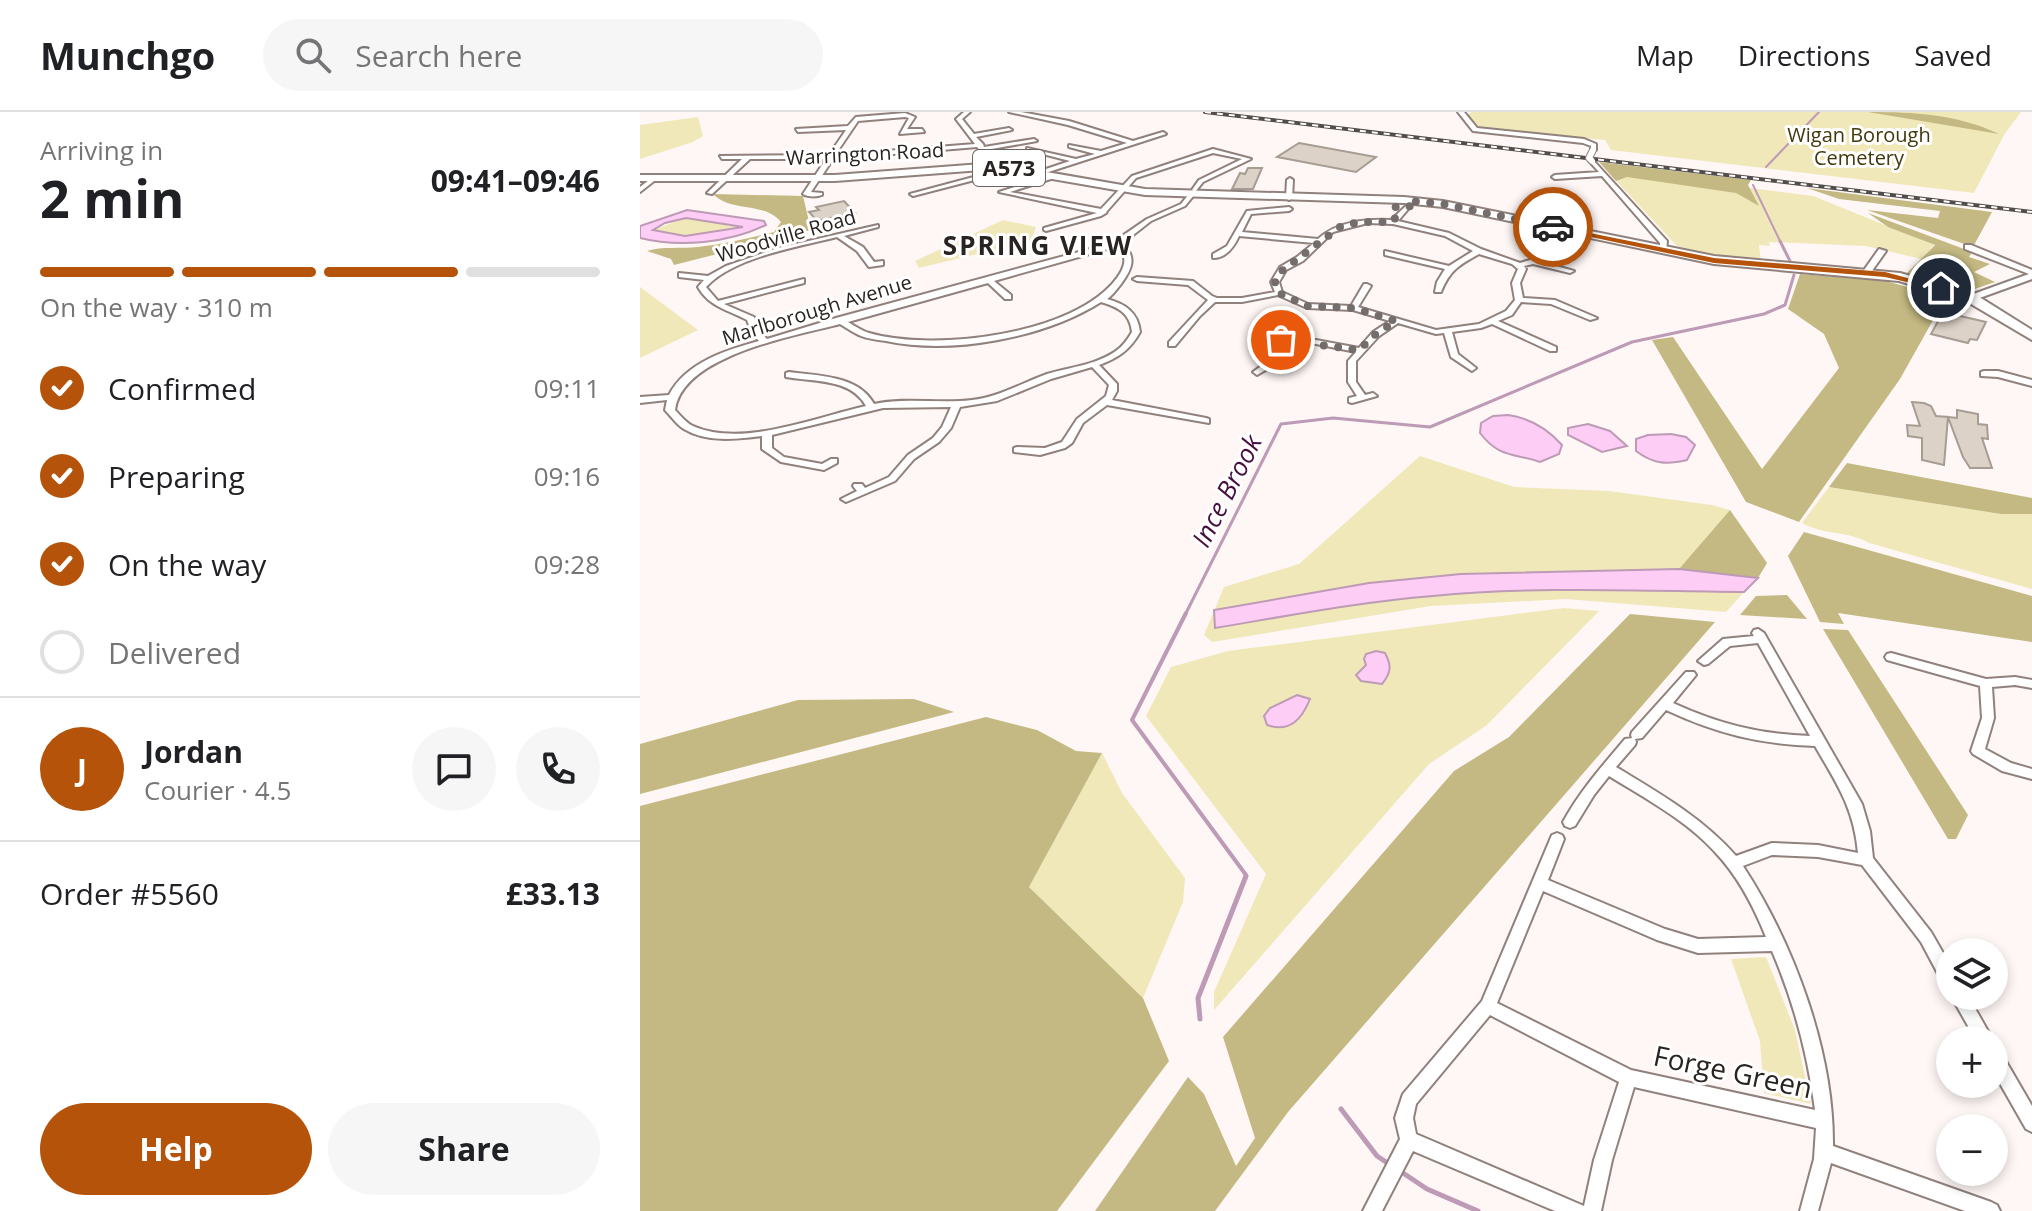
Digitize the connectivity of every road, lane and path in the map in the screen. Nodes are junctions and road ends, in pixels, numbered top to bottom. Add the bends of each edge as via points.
1 (967, 112) edge
2 (1012, 112) edge
3 (1461, 112) edge
4 (848, 128) junction
5 (798, 130) dead end
6 (1009, 130) dead end
7 (922, 131) dead end
8 (1163, 134) dead end
9 (973, 136) junction
10 (1034, 141) dead end
11 (1132, 143) junction
12 (1071, 146) dead end
13 (983, 147) junction
14 (1029, 149) dead end
15 (892, 153) junction
16 (1100, 153) junction
17 (722, 157) dead end
18 (748, 157) junction
19 (832, 157) junction
20 (1076, 161) junction
21 (995, 166) junction
22 (1011, 169) junction
23 (891, 174) junction
24 (1036, 174) junction
25 (1604, 174) junction
26 (1052, 177) junction
27 (1555, 177) dead end
28 (640, 178) edge
29 (655, 178) junction
30 (724, 178) junction
31 (817, 179) junction
32 (1290, 180) dead end
33 (640, 190) edge
34 (1123, 190) junction
35 (1196, 190) junction
36 (710, 193) dead end
37 (820, 194) dead end
38 (913, 194) dead end
39 (1284, 205) junction
40 (1399, 208) junction
41 (1239, 209) dead end
42 (1104, 212) junction
43 (1249, 212) junction
44 (876, 226) dead end
45 (1046, 229) dead end
46 (1237, 234) junction
47 (838, 235) junction
48 (1319, 241) junction
49 (1119, 243) junction
50 (1549, 243) dead end
51 (1968, 247) dead end
52 (1663, 249) junction
53 (1478, 251) junction
54 (1882, 251) dead end
55 (1385, 253) dead end
56 (1224, 254) dead end
57 (1533, 262) junction
58 (872, 265) dead end
59 (1520, 265) junction
60 (1449, 268) junction
61 (1142, 270) dead end
62 (1570, 271) dead end
63 (1866, 273) junction
64 (2032, 274) edge
65 (682, 275) dead end
66 (706, 278) junction
67 (988, 279) junction
68 (1137, 279) junction
69 (800, 280) dead end
70 (1351, 287) dead end
71 (1132, 288) dead end
72 (1438, 292) dead end
73 (1279, 293) junction
74 (1008, 297) dead end
75 (1971, 298) junction
76 (1103, 300) junction
77 (1213, 300) junction
78 (1519, 300) junction
79 (719, 303) junction
80 (1353, 308) junction
81 (1589, 315) dead end
82 (839, 320) junction
83 (1396, 321) junction
84 (1492, 321) junction
85 (1448, 332) junction
86 (2030, 334) edge
87 (1180, 336) junction
88 (1193, 337) dead end
89 (763, 340) junction
90 (1268, 340) dead end
91 (1281, 340) junction
92 (1172, 344) dead end
93 (1549, 345) dead end
94 (1359, 350) junction
95 (1093, 364) junction
96 (1472, 368) dead end
97 (1256, 373) dead end
98 (1984, 374) dead end
99 (794, 378) dead end
100 (2032, 383) edge
101 (672, 397) junction
102 (1363, 398) dead end
103 (640, 400) edge
104 (1106, 402) junction
105 (956, 405) junction
106 (871, 407) junction
107 (1203, 418) dead end
108 (767, 434) junction
109 (1016, 450) dead end
110 (831, 466) dead end
111 (846, 499) dead end
112 (1891, 657) dead end
113 (1704, 661) dead end
114 (1690, 675) dead end
115 (1986, 683) junction
116 (2032, 684) edge
117 (1664, 704) junction
118 (1816, 741) junction
119 (1607, 768) junction
120 (2032, 774) edge
121 (1570, 822) dead end
122 (1557, 839) dead end
123 (1866, 860) junction
124 (1733, 863) junction
125 (1538, 882) junction
126 (1776, 944) junction
127 (1936, 955) edge
128 (1488, 1006) junction
129 (1629, 1078) junction
130 (2008, 1081) edge
131 (1824, 1121) junction
132 (2032, 1123) edge
133 (1407, 1143) junction
134 (1824, 1152) junction
135 (1372, 1211) edge
136 (1577, 1211) edge
137 (1592, 1211) edge
138 (1809, 1211) edge
139 (1991, 1211) edge

1 - 9 street via 959,119
2 - 11 street
3 - 25 street, bridge via 1475,130 1594,145 1589,158
4 - 5 street
4 - 7 street via 868,116 905,115 912,117 903,132
4 - 19 street
6 - 9 street
8 - 11 street
9 - 13 street
10 - 13 street
11 - 16 street
12 - 16 street
13 - 15 street
13 - 21 street
14 - 20 street
15 - 19 street
15 - 23 street
16 - 20 street
17 - 18 street
18 - 19 street
18 - 30 street
19 - 31 street
20 - 24 street
21 - 22 main road, Warrington Road / A573
21 - 23 main road, Warrington Road / A573
22 - 24 main road, Warrington Road / A573
22 - 38 street
23 - 31 main road, Warrington Road / A573
24 - 26 main road, Warrington Road / A573
25 - 27 street
25 - 52 street via 1664,243
26 - 34 main road, Warrington Road / A573
26 - 42 street via 1002,192
28 - 29 main road, Warrington Road / A573
29 - 30 main road, Warrington Road / A573
29 - 33 street
30 - 31 main road, Warrington Road / A573
30 - 36 street
31 - 37 street via 806,194
32 - 39 street
34 - 35 main road, Warrington Road / A573
34 - 35 street, Marlborough Avenue via 1134,177 1213,151 1248,159 1201,181
34 - 42 street
35 - 39 main road, Warrington Road / A573
35 - 49 street, Marlborough Avenue via 1183,205 1149,220
39 - 40 main road, Warrington Road / A573 via 1377,200
39 - 43 street
40 - 48 street via 1348,224
40 - 52 main road via 1427,203
40 - 53 street
41 - 43 street
42 - 45 street
43 - 46 street
44 - 47 street, Woodville Road
46 - 48 street
46 - 56 street
47 - 58 street via 860,249
47 - 66 street, Woodville Road via 728,266
48 - 73 street via 1279,273
49 - 67 street, Marlborough Avenue
49 - 76 street via 1129,264 1120,284
50 - 57 street
51 - 64 street
52 - 63 main road via 1735,263
53 - 59 street
53 - 60 street
54 - 63 street
55 - 60 street
57 - 59 street
57 - 62 street
59 - 78 street
60 - 72 street
61 - 68 street
63 - 75 main road
64 - 75 street
65 - 66 street
66 - 79 street, Woodville Road via 703,292
67 - 74 street
67 - 82 street, Marlborough Avenue
68 - 71 street
68 - 77 street via 1190,283
69 - 79 street
70 - 80 street via 1365,288
73 - 77 street
73 - 80 street via 1307,306
75 - 86 main road
76 - 82 street via 1056,323 982,340 902,341 863,333
76 - 95 street via 1128,311 1136,332 1127,347
77 - 87 street
78 - 81 street via 1552,302
78 - 84 street via 1509,313
79 - 89 street via 751,319
80 - 83 street
82 - 89 street, Marlborough Avenue
83 - 85 street
83 - 94 street
84 - 85 street
84 - 93 street
85 - 96 street via 1454,355
87 - 88 street
87 - 92 street
89 - 101 street, Marlborough Avenue via 700,370
90 - 91 street
91 - 94 street
91 - 97 street via 1271,363
94 - 102 street via 1350,368
95 - 104 street via 1113,384
95 - 105 street via 1003,397
98 - 100 street
99 - 106 street via 854,387 865,393
101 - 103 street
101 - 108 street via 672,414 689,428 718,435
104 - 107 street
104 - 109 street via 1080,420 1063,446
105 - 106 street
105 - 111 street via 936,440 892,479
106 - 108 street
108 - 110 street via 767,449 775,456
112 - 115 street
113 - 118 street via 1727,642 1759,636
114 - 117 street
115 - 116 street
115 - 120 street via 1988,718 1978,751
117 - 118 street via 1733,734
117 - 119 street
118 - 123 street via 1855,804
119 - 121 street
119 - 124 street via 1686,819
122 - 125 street
123 - 124 street via 1772,849
123 - 127 street
124 - 126 street
125 - 126 street via 1698,946
125 - 128 street
126 - 131 street via 1820,1074
128 - 129 street, Forge Green
128 - 133 street via 1409,1100 1404,1118
129 - 131 street, Forge Green
129 - 137 street, Forge Green
130 - 132 street
131 - 134 street
133 - 135 street
133 - 136 street
134 - 138 street
134 - 139 street

